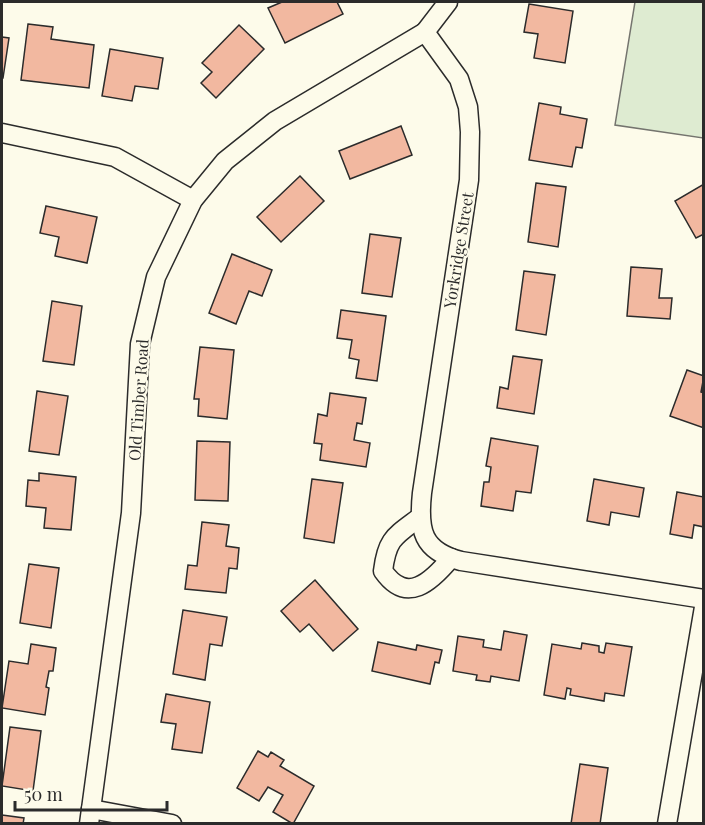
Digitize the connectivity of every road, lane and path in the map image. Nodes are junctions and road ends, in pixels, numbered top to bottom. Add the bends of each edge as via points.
1 (448, 2) edge
2 (426, 32) junction
3 (2, 133) edge
4 (193, 200) junction
5 (420, 517) junction
6 (451, 558) junction
7 (704, 599) edge
8 (704, 607) edge
9 (90, 816) edge
10 (171, 824) edge
11 (667, 824) edge

1 - 2 street
2 - 4 street, Old Timber Road via 275,121 225,161
2 - 5 street, Yorkridge Street via 459,80 468,107 470,143 469,180
3 - 4 street via 115,157
4 - 9 street, Old Timber Road via 156,277 140,344 131,513
5 - 6 street, Yorkridge Street via 430,544
5 - 6 street via 396,536 386,550 384,571 391,582 418,587 436,576
6 - 7 street, Yorkridge Street
8 - 11 street
9 - 10 street

